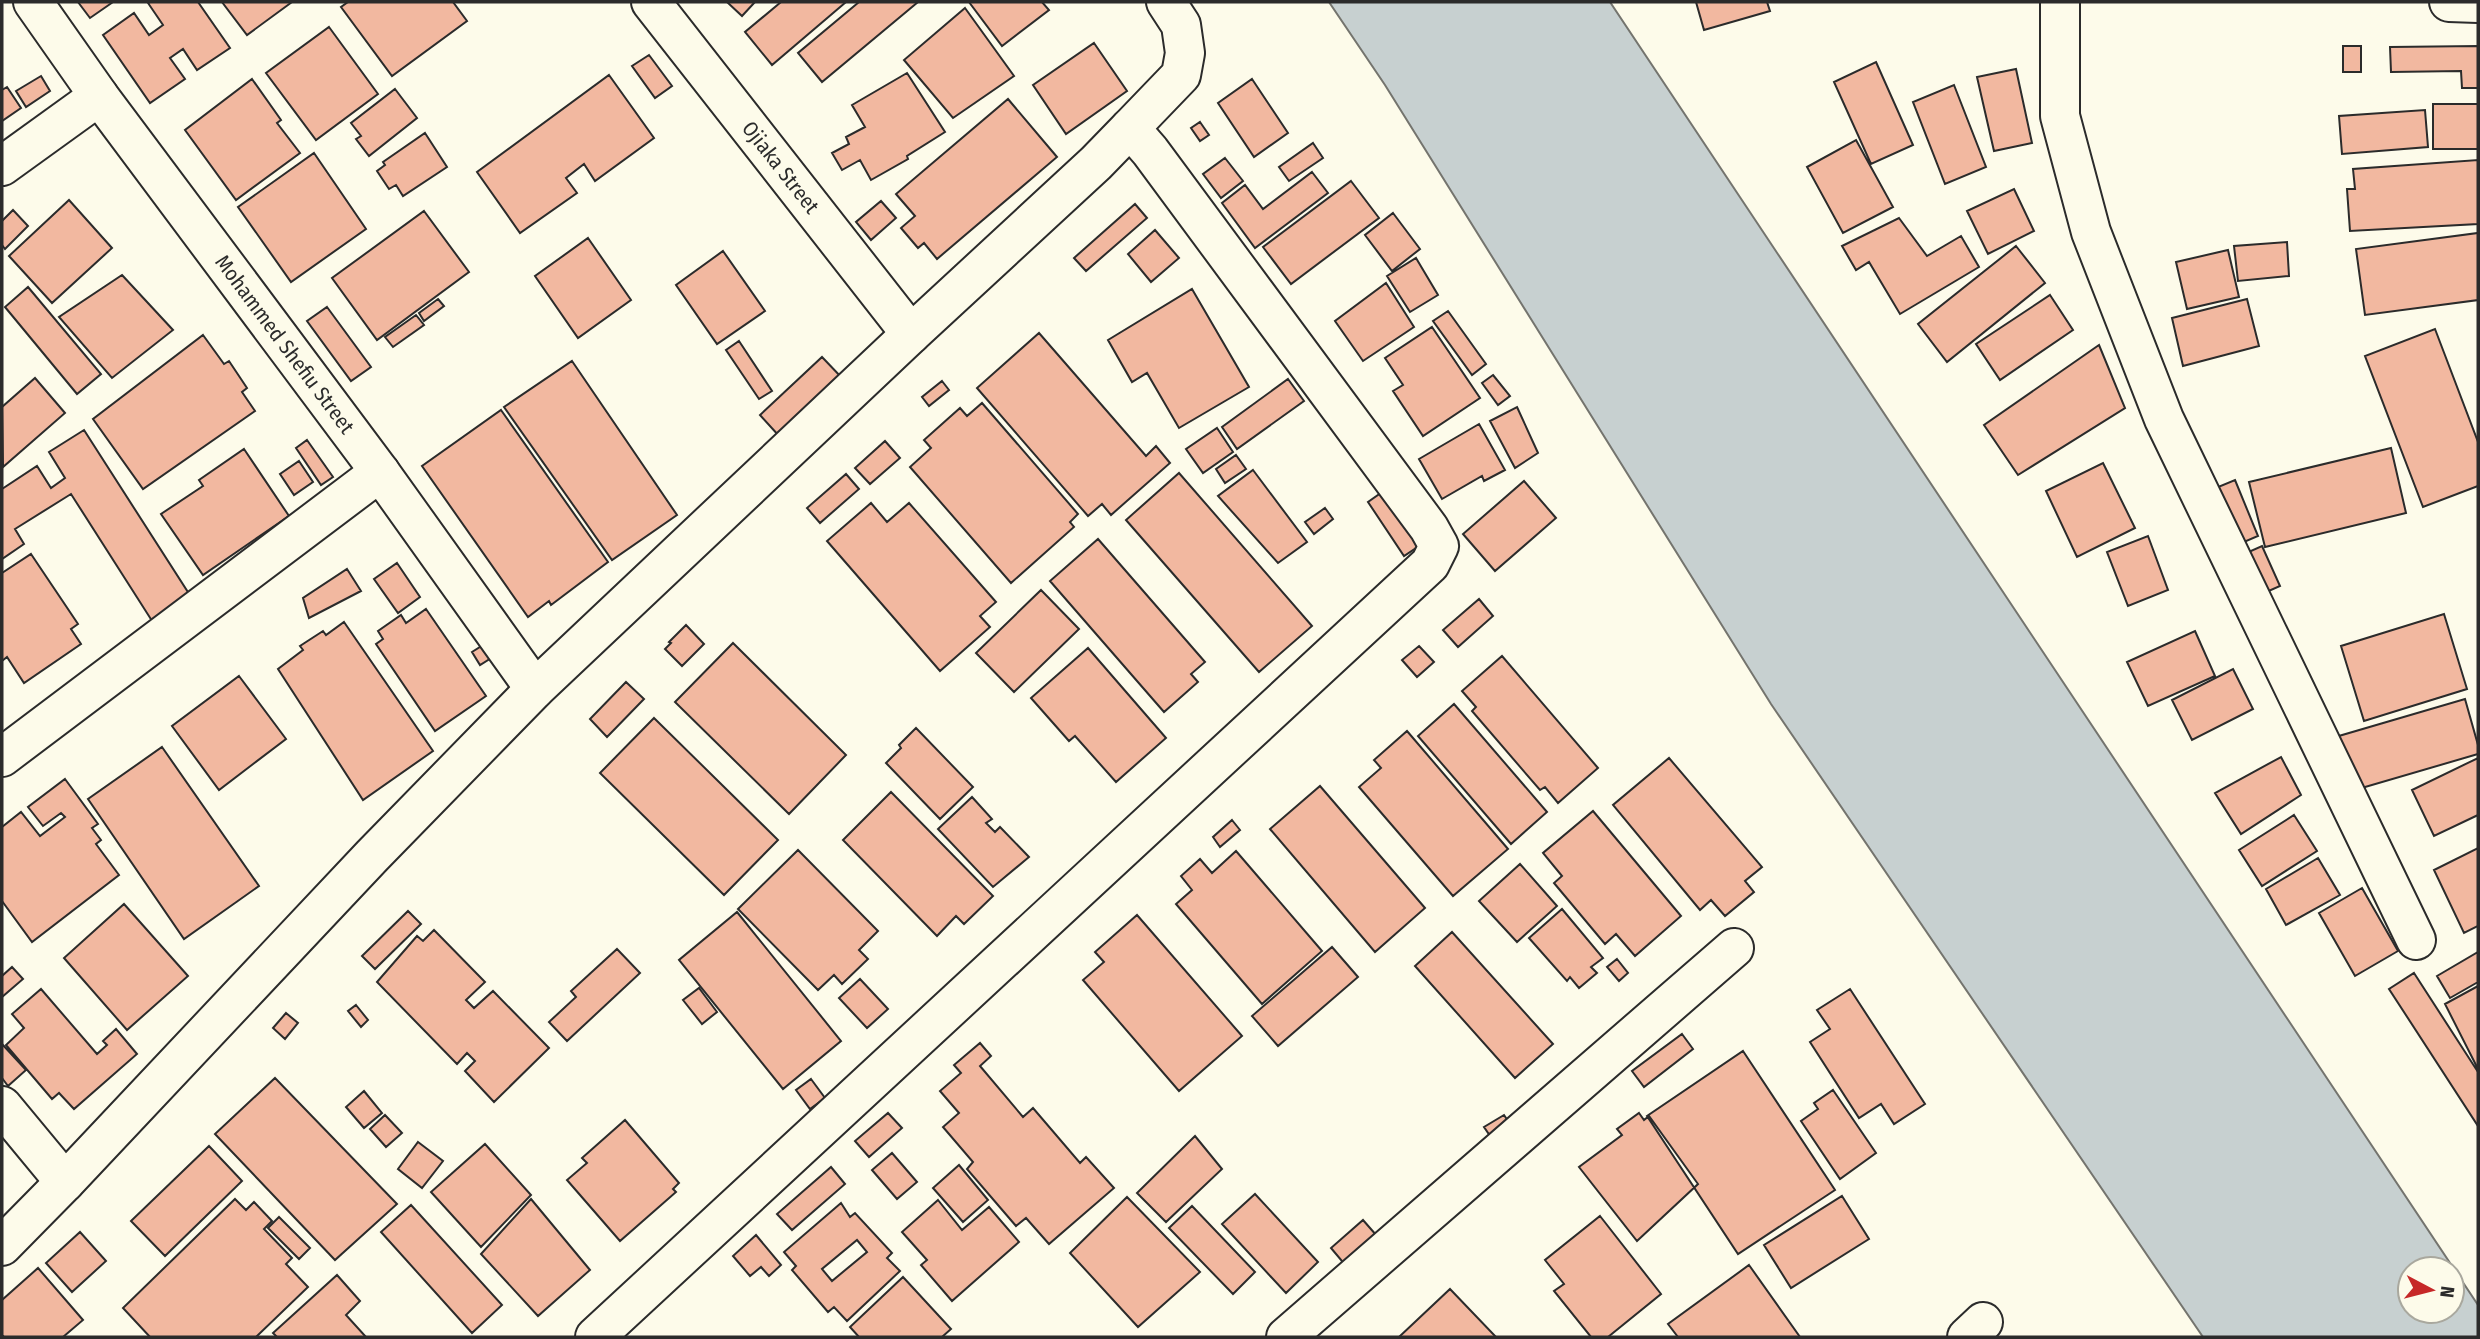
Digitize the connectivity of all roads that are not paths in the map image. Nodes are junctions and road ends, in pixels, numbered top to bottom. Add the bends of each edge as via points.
1 (33, 2) edge
2 (651, 2) edge
3 (1166, 2) edge
4 (2060, 2) edge
5 (2449, 2) edge
6 (2478, 3) edge
7 (99, 96) junction
8 (1130, 128) junction
9 (2, 166) edge
10 (911, 334) junction
11 (380, 472) junction
12 (535, 689) junction
13 (2, 757) edge
14 (2416, 940) dead end
15 (1734, 948) dead end
16 (2, 1106) edge
17 (65, 1182) junction
18 (2, 1247) edge
19 (595, 1337) edge
20 (1286, 1337) edge

1 - 7 street, Mohammed Shefiu Street
2 - 10 street, Ojiaka Street
3 - 8 street via 1181,25 1185,53 1181,75
4 - 14 street via 2060,116 2091,232 2164,419
5 - 6 street
7 - 9 street
7 - 11 street, Mohammed Shefiu Street
8 - 10 street
8 - 19 street via 1439,546 1430,564
10 - 12 street
11 - 12 street, Mohammed Shefiu Street
11 - 13 street
12 - 17 street
15 - 20 street
16 - 17 street
17 - 18 street

